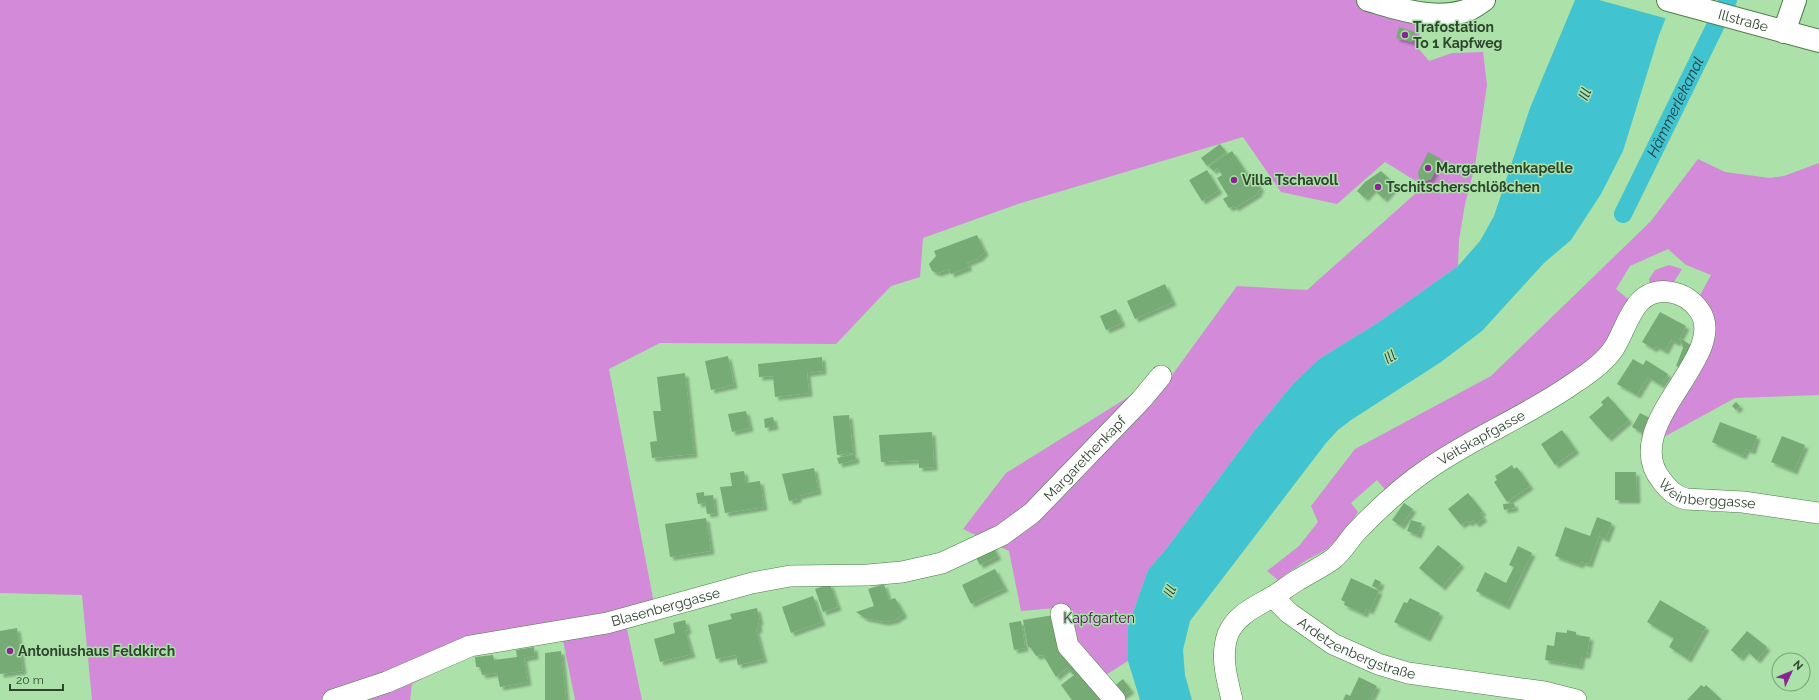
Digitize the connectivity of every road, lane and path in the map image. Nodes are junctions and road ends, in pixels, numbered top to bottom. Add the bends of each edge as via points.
1 (1368, 0) edge
2 (1484, 0) edge
3 (1668, 0) edge
4 (1795, 0) edge
5 (1784, 32) junction
6 (1819, 41) edge
7 (1686, 298) joint
8 (1161, 376) dead end
9 (1819, 513) edge
10 (1002, 535) joint
11 (1273, 597) junction
12 (1061, 614) dead end
13 (333, 700) edge
14 (1115, 700) edge
15 (1232, 700) edge
16 (1576, 700) edge

1 - 2 main road via 1411,12 1443,16 1467,11
3 - 5 main road, Illstraße
4 - 5 main road
5 - 6 main road, Illstraße
7 - 9 street, Weinberggasse via 1696,304 1702,314 1705,324 1704,339 1665,410 1651,443 1650,456 1658,476 1669,490 1686,499 1743,502
7 - 11 street, Veitskapfgasse via 1662,291 1645,298 1636,305 1614,348 1586,375 1536,407 1430,467 1383,506 1347,541 1335,557
8 - 10 street, Margarethenkapf via 1032,513
10 - 13 street, Blasenberggasse via 942,563 902,572 790,576 752,583 607,623 470,646 387,682
11 - 15 street via 1247,611 1228,634 1224,665
11 - 16 street, Ardetzenbergstraße via 1289,613 1333,644 1378,664 1408,673 1544,692
12 - 14 street via 1068,646

